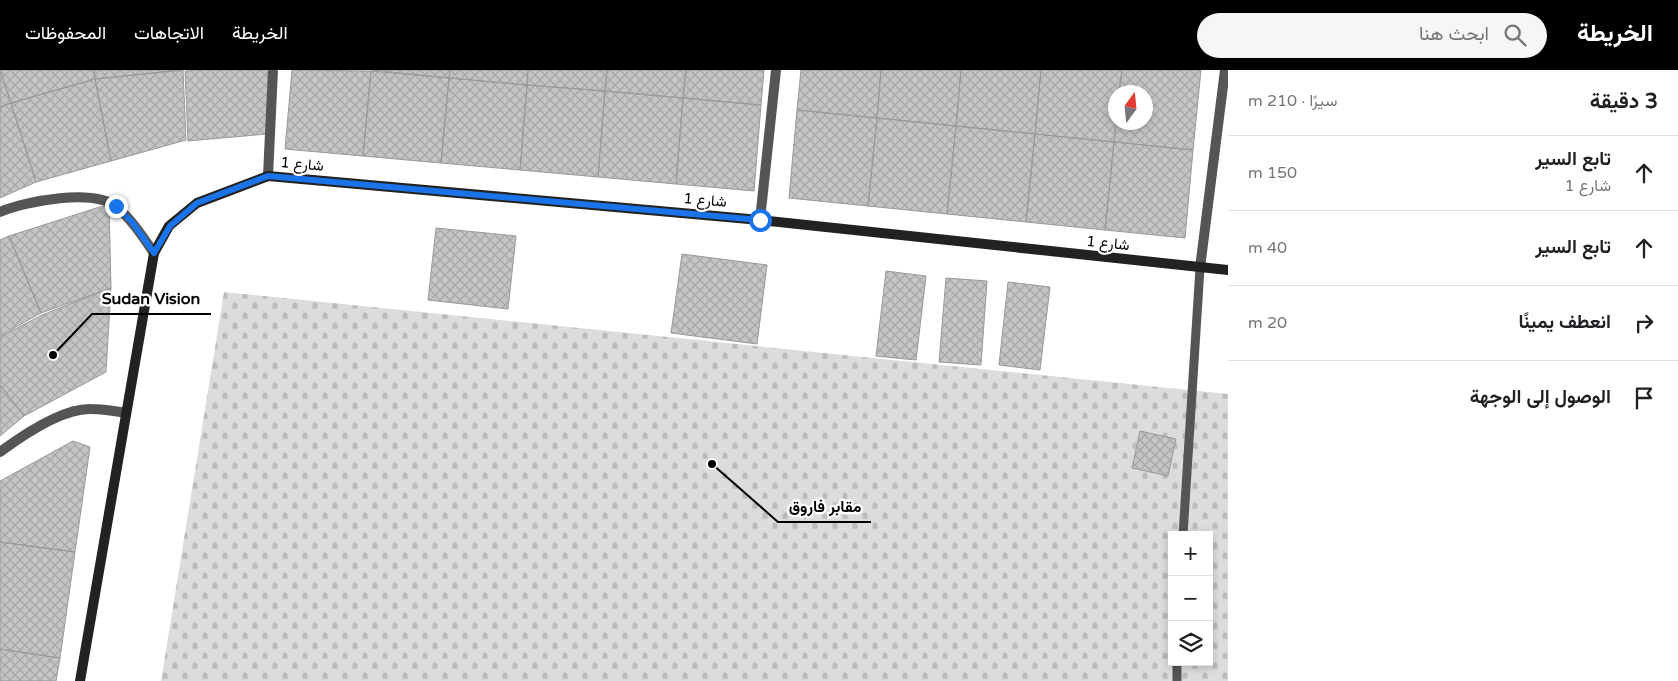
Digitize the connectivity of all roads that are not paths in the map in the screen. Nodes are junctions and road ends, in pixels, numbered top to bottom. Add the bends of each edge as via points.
1 (273, 70) edge
2 (776, 70) edge
3 (1225, 70) edge
4 (268, 176) junction
5 (0, 212) edge
6 (760, 220) junction
7 (154, 253) junction
8 (1200, 268) junction
9 (1228, 270) edge
10 (126, 413) junction
11 (0, 452) edge
12 (1183, 531) edge
13 (1177, 666) edge
14 (80, 681) edge
15 (1177, 681) edge

1 - 4 street
2 - 6 street
3 - 8 street
4 - 6 street, شارع 1
4 - 7 street via 197,203 170,226
5 - 7 street via 52,198 95,198 116,206
6 - 8 street, شارع 1
7 - 10 street
8 - 9 street, شارع 1
8 - 12 lane
10 - 11 street via 90,408 66,414
10 - 14 street
13 - 15 lane

